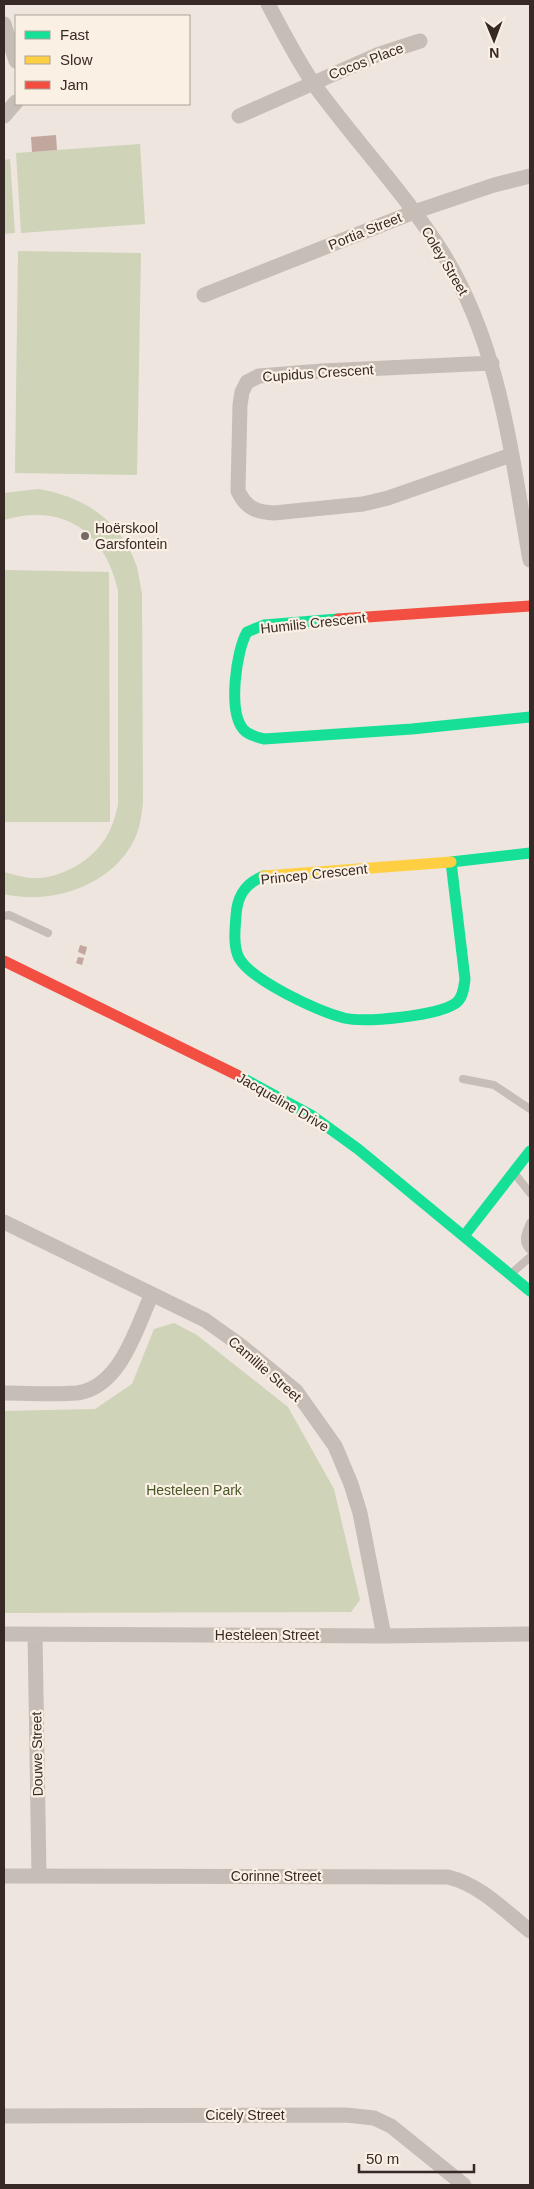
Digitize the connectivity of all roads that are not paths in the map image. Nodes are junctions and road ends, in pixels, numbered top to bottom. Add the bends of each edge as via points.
1 (268, 4) edge
2 (4, 24) edge
3 (420, 41) dead end
4 (15, 57) edge
5 (313, 82) junction
6 (15, 103) edge
7 (4, 116) edge
8 (239, 116) dead end
9 (530, 176) edge
10 (414, 212) junction
11 (204, 295) dead end
12 (492, 363) junction
13 (511, 455) junction
14 (530, 560) edge
15 (530, 606) edge
16 (530, 717) edge
17 (530, 853) edge
18 (450, 862) junction
19 (4, 916) edge
20 (48, 933) dead end
21 (4, 961) edge
22 (463, 1079) dead end
23 (530, 1109) edge
24 (530, 1151) edge
25 (513, 1173) junction
26 (530, 1193) edge
27 (4, 1222) edge
28 (530, 1222) edge
29 (464, 1236) junction
30 (530, 1250) edge
31 (530, 1257) edge
32 (510, 1275) junction
33 (530, 1291) edge
34 (152, 1294) junction
35 (4, 1393) edge
36 (4, 1634) edge
37 (35, 1634) junction
38 (530, 1634) edge
39 (384, 1636) junction
40 (39, 1875) junction
41 (4, 1876) edge
42 (530, 1931) edge
43 (4, 2116) edge
44 (464, 2185) edge

1 - 5 street, Coley Street
2 - 4 street
3 - 5 street, Cocos Place
5 - 8 street, Cocos Place
5 - 10 street, Coley Street
6 - 7 street
9 - 10 street, Portia Street
10 - 11 street, Portia Street
10 - 12 street, Coley Street via 461,286
12 - 13 street, Coley Street
12 - 13 street, Cupidus Crescent via 259,376 248,382 242,392 238,491 251,509 261,512 363,504
13 - 14 street, Coley Street
15 - 16 street, Humilis Crescent via 284,623 249,630 238,651 237,701 237,717 242,728 264,739
17 - 18 street, Princep Crescent
18 - 18 street, Princep Crescent via 254,879 246,884 237,902 236,942 240,960 272,986 344,1018 370,1021 447,1008 460,998 465,979
19 - 20 lane via 9,915
21 - 29 street, Jacqueline Drive via 272,1092 358,1149
22 - 23 lane via 494,1084
24 - 25 street
25 - 26 lane
25 - 29 street
27 - 34 street, Camillie Street
28 - 30 lane via 524,1239
29 - 32 street, Jacqueline Drive
31 - 32 lane
32 - 33 street, Jacqueline Drive
34 - 35 street via 121,1360 106,1381 78,1393
34 - 39 street, Camillie Street via 205,1320 240,1346 296,1391 314,1415 335,1446 360,1512
36 - 37 street, Hesteleen Street
37 - 39 street, Hesteleen Street
37 - 40 street, Douwe Street
38 - 39 street, Hesteleen Street
40 - 41 street, Corinne Street
40 - 42 street, Corinne Street via 448,1877 464,1881 482,1892
43 - 44 street, Cicely Street via 346,2115 374,2118 391,2126

